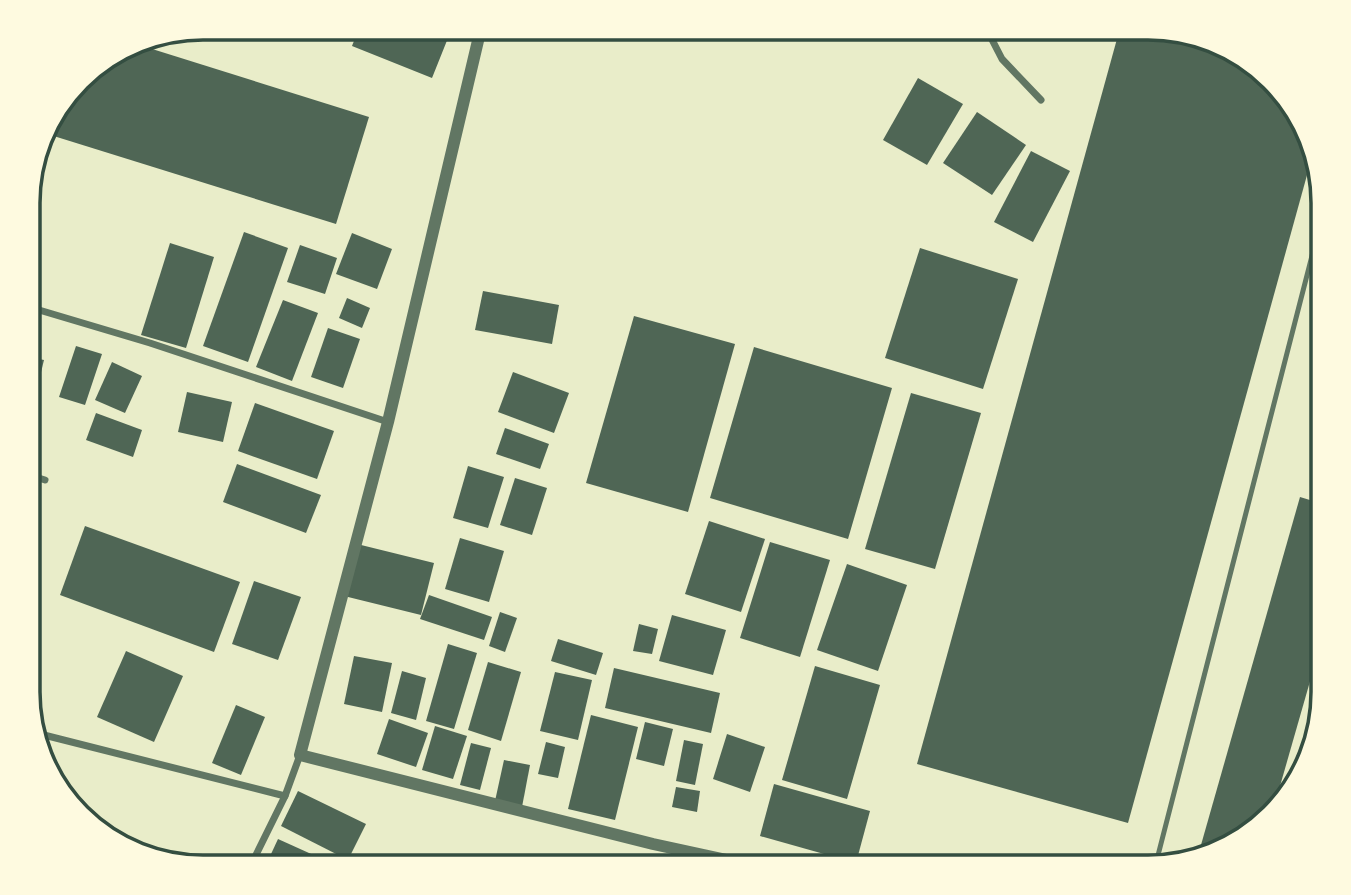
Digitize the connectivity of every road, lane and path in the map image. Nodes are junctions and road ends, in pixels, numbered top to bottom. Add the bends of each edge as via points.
1 (992, 40) edge
2 (478, 41) edge
3 (1041, 100) dead end
4 (1310, 264) edge
5 (40, 310) edge
6 (388, 422) junction
7 (40, 478) edge
8 (45, 480) dead end
9 (47, 736) edge
10 (300, 755) junction
11 (285, 796) junction
12 (702, 854) edge
13 (1158, 854) edge
14 (256, 855) edge

1 - 3 street via 1002,59
2 - 6 street
4 - 13 lane
5 - 6 street
6 - 10 street
7 - 8 street
9 - 11 street
10 - 11 street
10 - 12 street
11 - 14 street

